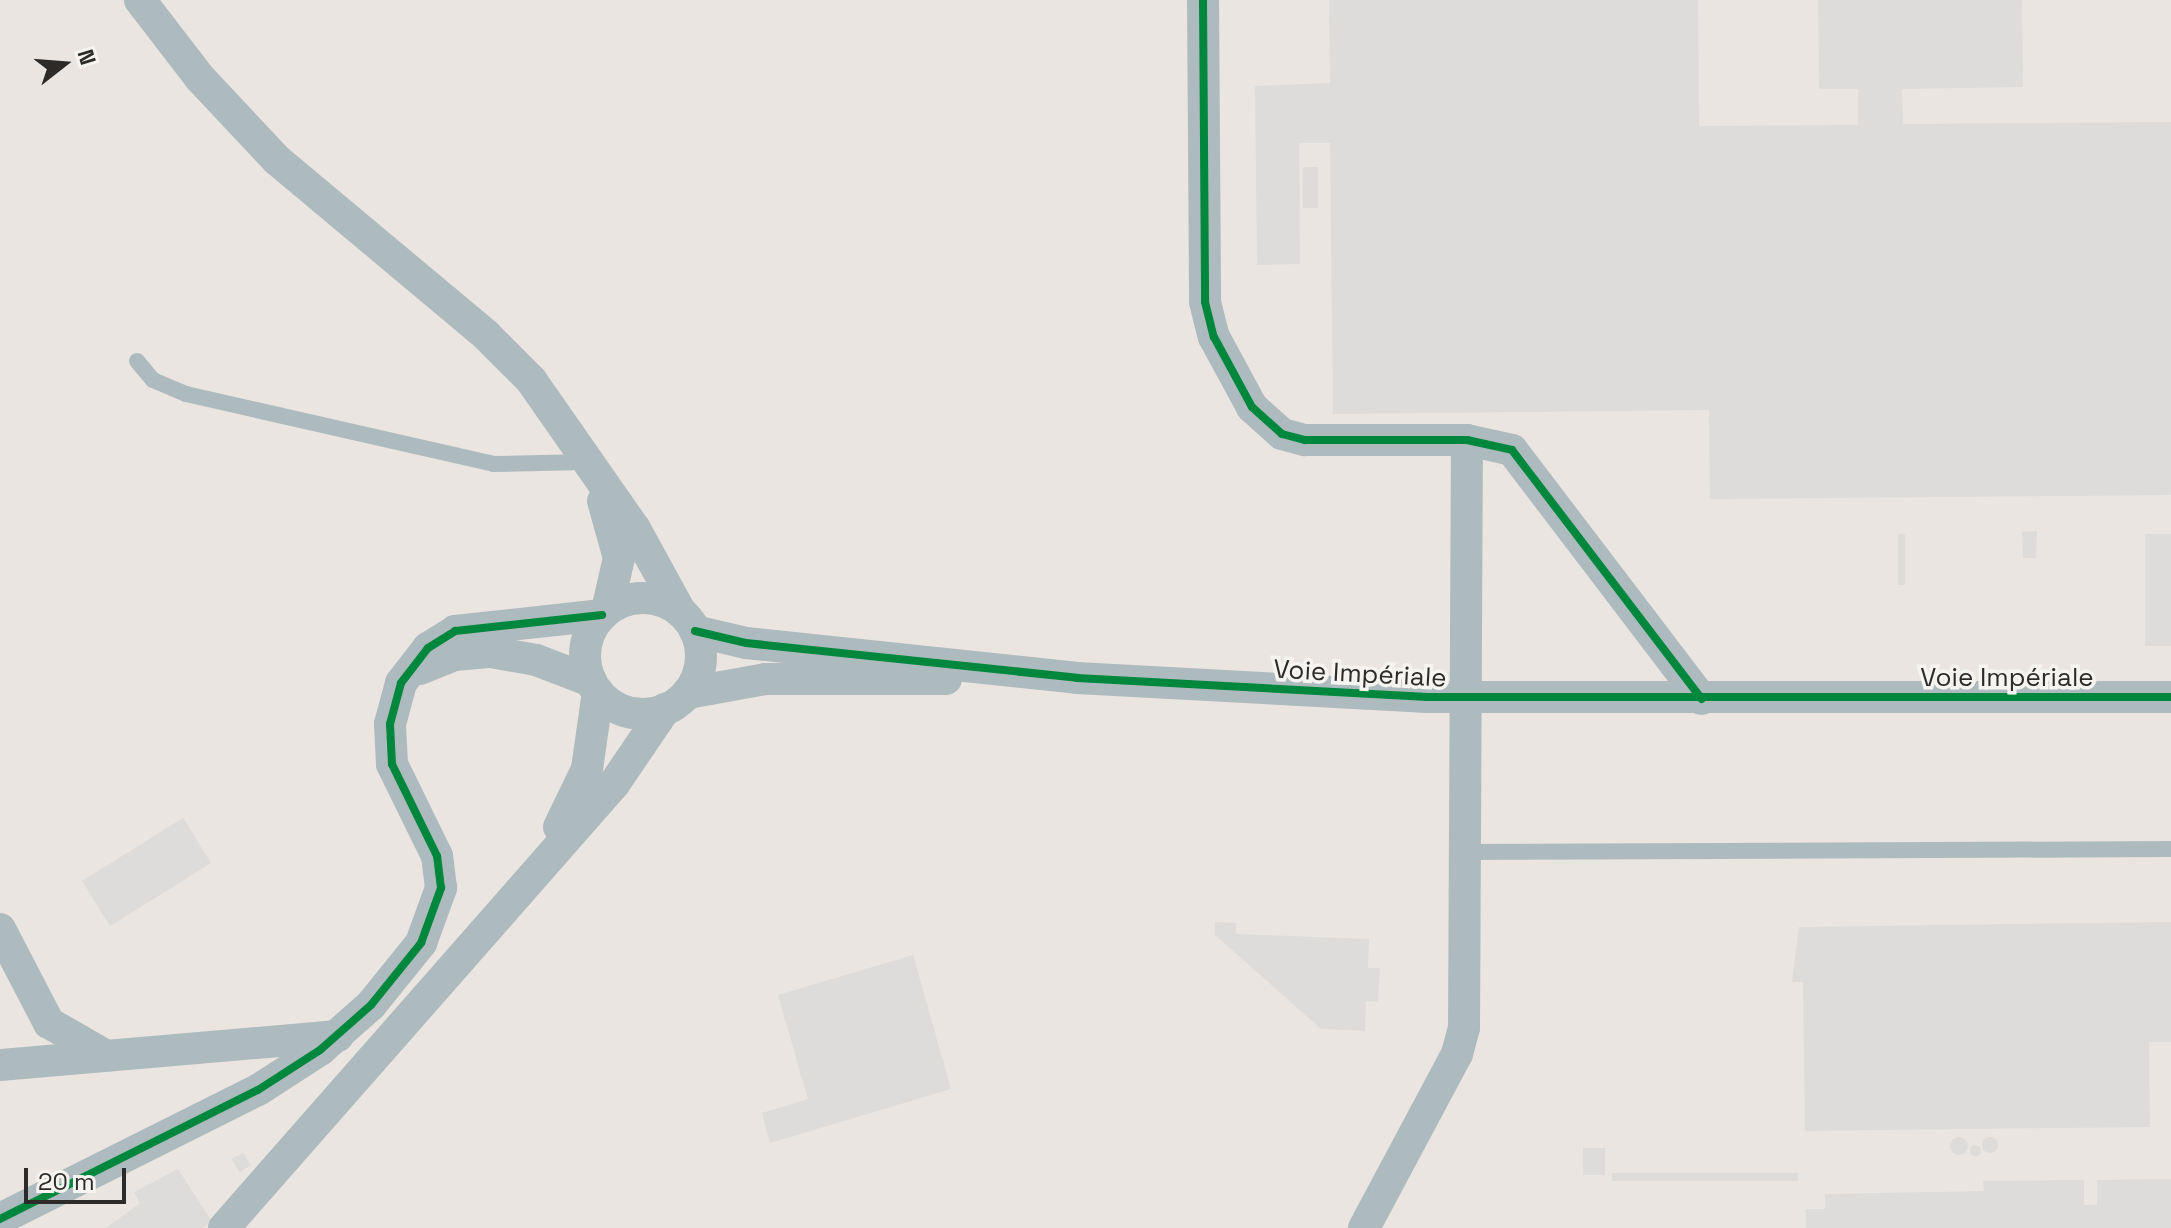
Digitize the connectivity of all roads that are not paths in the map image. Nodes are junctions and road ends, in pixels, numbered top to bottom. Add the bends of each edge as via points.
1 (140, 0) edge
2 (1203, 0) edge
3 (137, 361) dead end
4 (1467, 440) junction
5 (585, 462) junction
6 (605, 612) junction
7 (688, 621) junction
8 (1077, 678) junction
9 (401, 683) junction
10 (595, 687) junction
11 (2171, 697) edge
12 (1468, 699) junction
13 (1702, 699) junction
14 (677, 701) junction
15 (2171, 849) edge
16 (1466, 852) junction
17 (527, 877) junction
18 (0, 929) edge
19 (338, 1036) junction
20 (105, 1054) junction
21 (0, 1065) edge
22 (0, 1219) edge
23 (224, 1228) edge
24 (1364, 1228) edge

1 - 5 street via 200,78 277,160 524,373
2 - 4 street via 1205,302 1214,337 1252,407 1282,434 1305,440
3 - 5 lane via 153,380 186,394 478,461 532,466
4 - 12 street
4 - 13 street via 1499,443 1522,458
5 - 6 street via 619,548 619,568
5 - 7 street via 645,545
6 - 7 street via 644,598
6 - 9 street via 455,631 428,648
6 - 10 street via 587,643
7 - 8 street, Voie Impériale via 746,643
7 - 14 street via 701,666
8 - 12 street, Voie Impériale
8 - 14 street, Voie Impériale via 766,679
9 - 10 street via 443,658 479,652 536,660
9 - 19 street via 390,724 392,764 437,856 441,888 416,950
10 - 14 street via 629,712
10 - 17 street via 597,726 582,783
11 - 13 street, Voie Impériale
12 - 13 street, Voie Impériale
12 - 16 street
14 - 17 street via 614,784
15 - 16 lane
16 - 24 street via 1461,1042
17 - 23 street via 413,1016
18 - 20 street via 49,1023
19 - 20 street
19 - 22 street via 258,1090
20 - 21 street

